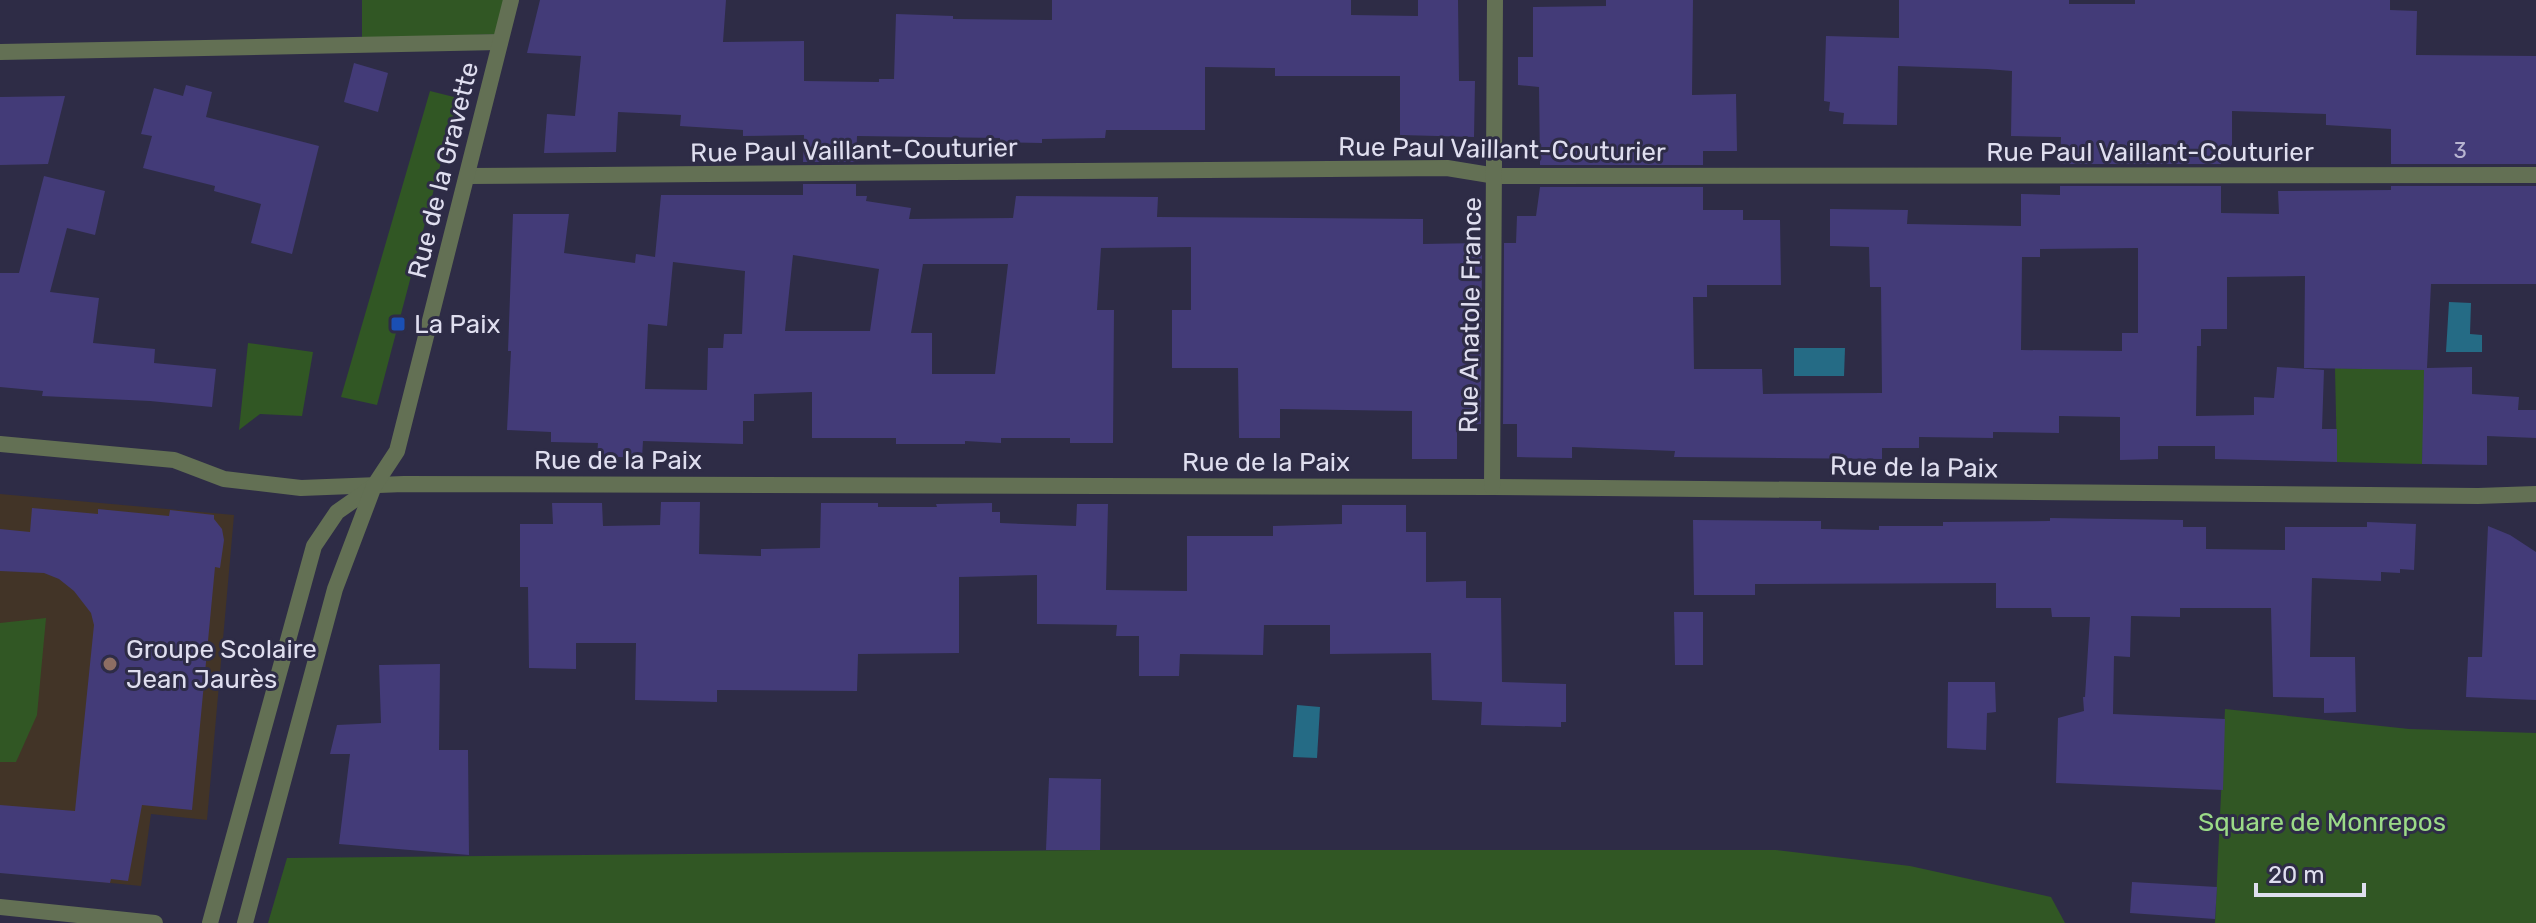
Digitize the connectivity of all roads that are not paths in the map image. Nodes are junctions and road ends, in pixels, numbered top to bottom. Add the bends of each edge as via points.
1 (511, 0) edge
2 (1495, 0) edge
3 (500, 42) junction
4 (0, 52) edge
5 (2536, 175) edge
6 (468, 176) junction
7 (1496, 176) junction
8 (0, 444) edge
9 (374, 486) junction
10 (1492, 487) junction
11 (2536, 494) edge
12 (0, 907) edge
13 (155, 923) edge
14 (210, 923) edge
15 (245, 923) edge

1 - 3 street, Rue de la Gravette
2 - 7 street, Rue Anatole France
3 - 4 street
3 - 6 street, Rue de la Gravette
5 - 7 street, Rue Paul Vaillant-Couturier
6 - 7 street, Rue Paul Vaillant-Couturier via 1447,168
6 - 9 street, Rue de la Gravette via 397,451
7 - 10 street, Rue Anatole France
8 - 9 street, Rue de la Paix via 174,460 224,479 277,486
9 - 10 street, Rue de la Paix
9 - 14 street via 337,512 314,546
9 - 15 street via 335,589
10 - 11 street, Rue de la Paix
12 - 13 street

